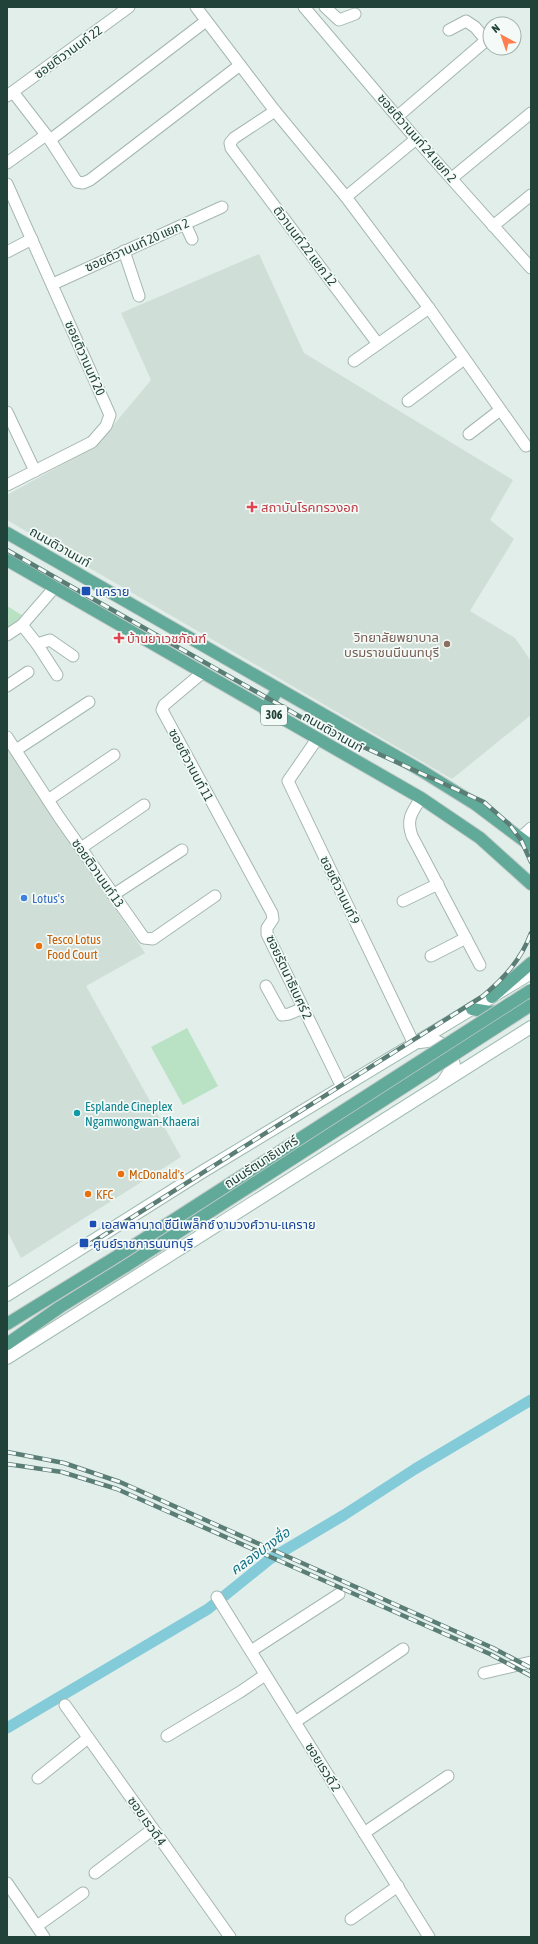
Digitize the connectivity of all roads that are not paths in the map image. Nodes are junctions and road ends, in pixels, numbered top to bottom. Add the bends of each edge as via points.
1 (129, 7) edge
2 (196, 7) edge
3 (325, 7) edge
4 (310, 9) edge
5 (355, 14) dead end
6 (206, 21) junction
7 (449, 30) dead end
8 (482, 33) edge
9 (482, 43) edge
10 (240, 65) junction
11 (10, 94) edge
12 (275, 111) junction
13 (531, 113) edge
14 (398, 116) junction
15 (48, 137) junction
16 (416, 139) junction
17 (7, 163) edge
18 (452, 178) junction
19 (7, 184) edge
20 (531, 195) edge
21 (346, 197) junction
22 (222, 207) dead end
23 (185, 224) junction
24 (493, 226) junction
25 (32, 239) junction
26 (192, 239) dead end
27 (124, 251) junction
28 (7, 252) edge
29 (531, 268) edge
30 (53, 284) junction
31 (139, 296) dead end
32 (428, 308) junction
33 (378, 344) junction
34 (464, 359) junction
35 (354, 361) dead end
36 (408, 401) dead end
37 (500, 410) junction
38 (7, 412) edge
39 (469, 434) dead end
40 (526, 446) dead end
41 (35, 471) junction
42 (7, 485) edge
43 (7, 532) edge
44 (7, 560) edge
45 (55, 587) junction
46 (22, 625) junction
47 (7, 635) edge
48 (38, 644) junction
49 (73, 656) dead end
50 (28, 672) dead end
51 (202, 673) junction
52 (57, 675) dead end
53 (7, 686) edge
54 (278, 689) junction
55 (89, 702) dead end
56 (265, 710) junction
57 (7, 737) edge
58 (317, 739) junction
59 (16, 750) junction
60 (114, 755) dead end
61 (421, 798) junction
62 (48, 800) junction
63 (144, 805) dead end
64 (531, 828) edge
65 (521, 837) junction
66 (531, 846) edge
67 (81, 848) junction
68 (182, 850) dead end
69 (248, 869) joint
70 (438, 884) junction
71 (531, 884) edge
72 (114, 895) junction
73 (215, 896) dead end
74 (404, 901) dead end
75 (466, 938) junction
76 (431, 956) dead end
77 (531, 962) edge
78 (480, 965) dead end
79 (531, 973) edge
80 (266, 986) dead end
81 (531, 990) edge
82 (492, 997) junction
83 (531, 997) edge
84 (531, 1005) edge
85 (303, 1008) junction
86 (472, 1009) junction
87 (531, 1027) edge
88 (415, 1044) junction
89 (442, 1085) junction
90 (342, 1087) junction
91 (7, 1295) edge
92 (7, 1324) edge
93 (7, 1344) edge
94 (7, 1358) edge
95 (338, 1594) dead end
96 (218, 1597) dead end
97 (403, 1649) dead end
98 (251, 1651) junction
99 (531, 1662) edge
100 (484, 1673) dead end
101 (265, 1674) junction
102 (65, 1705) dead end
103 (295, 1722) junction
104 (168, 1736) dead end
105 (88, 1738) junction
106 (448, 1776) dead end
107 (38, 1778) dead end
108 (153, 1829) junction
109 (364, 1833) junction
110 (94, 1873) dead end
111 (7, 1883) edge
112 (398, 1886) junction
113 (83, 1893) dead end
114 (351, 1919) dead end
115 (36, 1926) junction
116 (44, 1937) edge
117 (230, 1937) edge
118 (429, 1937) edge

1 - 11 street, ซอยติวานนท์ 22
2 - 6 street
3 - 5 street via 339,20
4 - 14 street, ซอยติวานนท์ 24 แยก 2
6 - 10 street
6 - 15 street
7 - 8 street via 466,21
9 - 14 street
10 - 12 street
10 - 15 street via 90,180 82,183 77,182
11 - 15 street
12 - 21 street
12 - 33 street, ติวานนท์ 22 แยก 12 via 234,138 230,143 231,148
13 - 18 street
14 - 16 street, ซอยติวานนท์ 24 แยก 2
15 - 17 street
16 - 18 street, ซอยติวานนท์ 24 แยก 2
16 - 21 street
18 - 24 street, ซอยติวานนท์ 24 แยก 2
19 - 25 street, ซอยติวานนท์ 20
20 - 24 street
21 - 32 street
22 - 23 street, ซอยติวานนท์ 20 แยก 2
23 - 26 street
23 - 27 street, ซอยติวานนท์ 20 แยก 2
24 - 29 street, ซอยติวานนท์ 24 แยก 2
25 - 28 street
25 - 30 street, ซอยติวานนท์ 20
27 - 30 street, ซอยติวานนท์ 20 แยก 2
27 - 31 street
30 - 41 street, ซอยติวานนท์ 20 via 110,415 106,426 92,442
32 - 33 street
32 - 34 street
33 - 35 street
34 - 36 street
34 - 37 street
37 - 39 street
37 - 40 street
38 - 41 street
41 - 42 street, ซอยติวานนท์ 20
43 - 54 main road, ถนนติวานนท์ / 306
44 - 45 main road, ถนนติวานนท์ / 306
45 - 46 street
45 - 51 main road, ถนนติวานนท์ / 306
46 - 47 street
46 - 48 street
48 - 49 street via 50,640
48 - 52 street
50 - 53 street
51 - 56 main road, ถนนติวานนท์ / 306
51 - 69 street, ซอยติวานนท์ 11 via 164,705 162,710
54 - 56 main road
54 - 65 main road, ถนนติวานนท์ / 306 via 422,771
55 - 59 street
56 - 58 main road, ถนนติวานนท์ / 306
57 - 59 street, ซอยติวานนท์ 13
58 - 61 main road, ถนนติวานนท์ / 306
58 - 88 street, ซอยติวานนท์ 9 via 288,781
59 - 62 street, ซอยติวานนท์ 13
60 - 62 street
61 - 70 street via 408,826
61 - 71 main road, ถนนติวานนท์ / 306 via 480,838
62 - 67 street, ซอยติวานนท์ 13
63 - 67 street
64 - 65 street
65 - 66 main road, ถนนติวานนท์ / 306
67 - 72 street, ซอยติวานนท์ 13
68 - 72 street
69 - 85 street, ซอยรัตนาธิเบศร์ 2 via 272,913 273,919 267,928 267,934
70 - 74 street
70 - 75 street
72 - 73 street, ซอยติวานนท์ 13 via 140,935 153,939
75 - 76 street
75 - 78 street
77 - 82 main road
79 - 82 main road, ถนนรัตนาธิเบศร์
80 - 85 street via 282,1015
81 - 92 main road, ถนนรัตนาธิเบศร์, bridge via 119,1255
82 - 86 main road, ถนนรัตนาธิเบศร์
83 - 86 main road via 513,1009 490,1012
84 - 93 main road, ถนนรัตนาธิเบศร์, bridge via 60,1307
85 - 90 street, ซอยรัตนาธิเบศร์ 2
86 - 88 main road, ถนนรัตนาธิเบศร์
87 - 89 main road
88 - 89 main road via 434,1040 449,1048 454,1065
88 - 90 main road, ถนนรัตนาธิเบศร์
89 - 94 main road
90 - 91 main road, ถนนรัตนาธิเบศร์ via 196,1175
95 - 98 street
96 - 98 street, ซอยเรวดี 2
97 - 103 street
98 - 101 street, ซอยเรวดี 2
99 - 100 street
101 - 103 street, ซอยเรวดี 2
101 - 104 street
102 - 105 street, ซอย เรวดี 4
103 - 109 street, ซอยเรวดี 2
105 - 107 street
105 - 108 street, ซอย เรวดี 4
106 - 109 street
108 - 110 street
108 - 117 street, ซอย เรวดี 4
109 - 112 street, ซอยเรวดี 2
111 - 115 street
112 - 114 street
112 - 118 street, ซอยเรวดี 2
113 - 115 street
115 - 116 street

